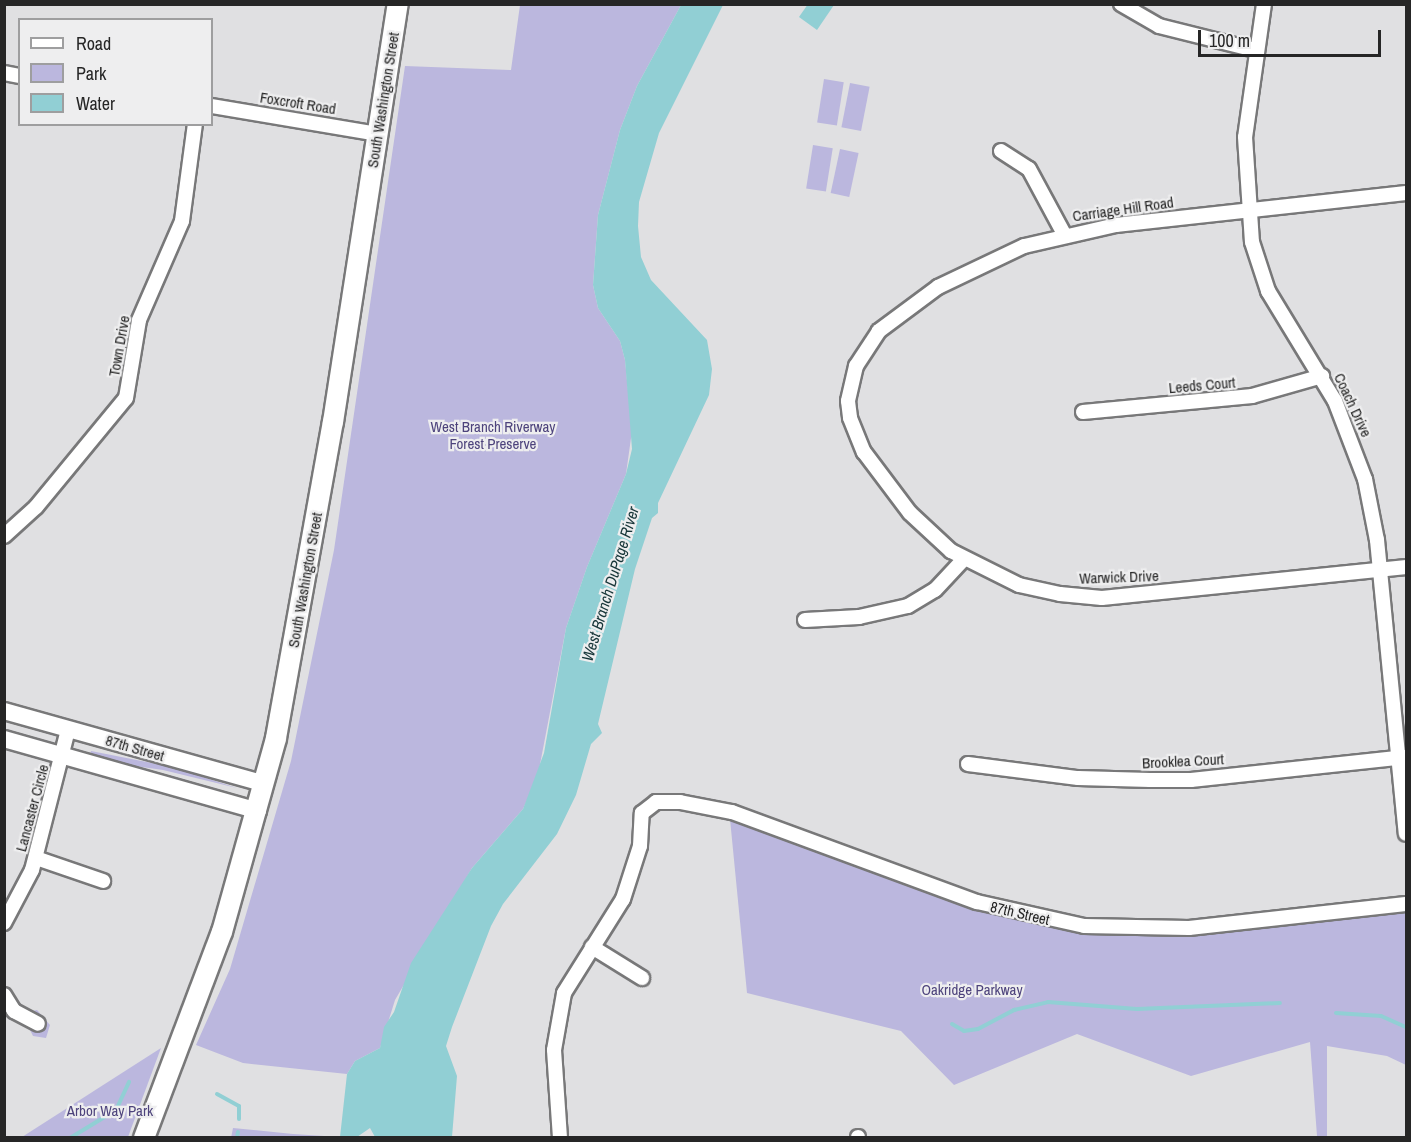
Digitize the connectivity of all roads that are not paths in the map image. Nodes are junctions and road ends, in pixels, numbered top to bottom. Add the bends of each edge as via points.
1 (398, 4) edge
2 (1121, 4) edge
3 (1264, 4) edge
4 (1255, 50) junction
5 (213, 106) edge
6 (195, 126) edge
7 (378, 134) junction
8 (1001, 151) dead end
9 (1407, 193) edge
10 (1248, 210) junction
11 (1064, 234) junction
12 (872, 339) joint
13 (1322, 376) junction
14 (1083, 412) dead end
15 (4, 536) edge
16 (964, 559) junction
17 (1407, 567) edge
18 (1380, 570) junction
19 (805, 620) dead end
20 (4, 711) edge
21 (68, 730) junction
22 (4, 739) edge
23 (62, 756) junction
24 (1403, 757) edge
25 (968, 764) dead end
26 (265, 784) junction
27 (258, 811) junction
28 (1407, 834) edge
29 (36, 858) junction
30 (103, 881) dead end
31 (1407, 904) edge
32 (4, 923) edge
33 (592, 947) junction
34 (642, 978) dead end
35 (4, 995) edge
36 (38, 1024) dead end
37 (144, 1137) edge
38 (560, 1137) edge

1 - 7 main road, South Washington Street
2 - 4 street via 1159,26
3 - 4 street, Coach Drive
4 - 10 street, Coach Drive via 1245,137
5 - 7 street, Foxcroft Road
6 - 15 street, Town Drive via 182,221 139,320 126,398 36,507
7 - 26 main road, South Washington Street via 300,612
8 - 11 street via 1029,169
9 - 10 street, Carriage Hill Road
10 - 11 street, Carriage Hill Road
10 - 13 street, Coach Drive via 1252,242 1268,291
11 - 12 street, Carriage Hill Road via 966,271 903,311
12 - 16 street, Warwick Drive via 849,387 849,410 857,437 909,513
13 - 14 street, Leeds Court via 1252,396
13 - 18 street, Coach Drive via 1345,422 1365,479
16 - 18 street, Warwick Drive via 1019,585 1102,598
16 - 19 street via 934,590 908,606 860,617
17 - 18 street, Warwick Drive
18 - 24 street, Coach Drive
20 - 21 street, 87th Street
21 - 23 street, Lancaster Circle
21 - 26 street, 87th Street
22 - 23 street, 87th Street
23 - 27 street, 87th Street
23 - 29 street, Lancaster Circle
24 - 25 street, Brooklea Court via 1191,780 1078,778
24 - 28 street, Coach Drive
26 - 27 main road, South Washington Street
27 - 37 main road, South Washington Street via 222,932
29 - 30 street
29 - 32 street, Lancaster Circle via 23,892
31 - 33 street, 87th Street via 1189,928 1084,926 977,902 732,812 667,801 649,805 642,813 630,884
33 - 34 street
33 - 38 street via 568,984 555,1027
35 - 36 street via 14,1011

